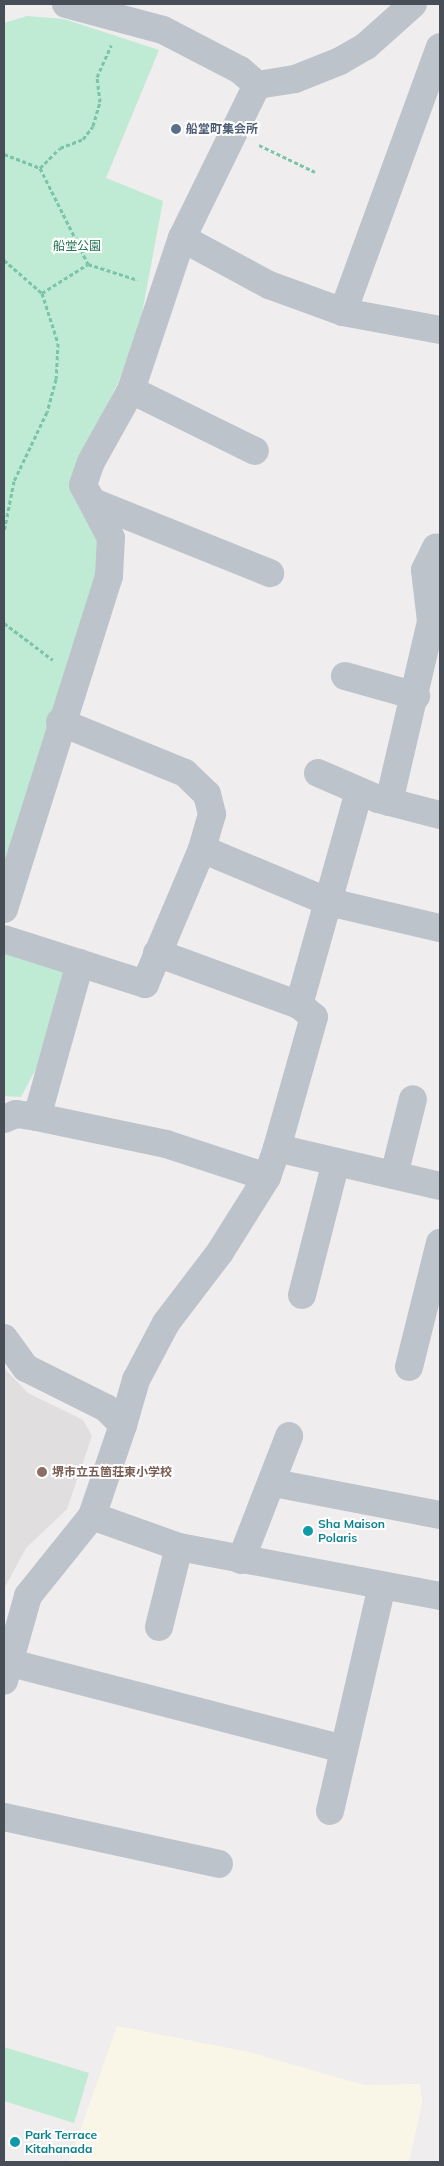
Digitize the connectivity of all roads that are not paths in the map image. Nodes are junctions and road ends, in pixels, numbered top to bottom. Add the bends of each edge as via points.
1 (413, 4) edge
2 (80, 5) edge
3 (440, 48) edge
4 (257, 85) junction
5 (182, 238) junction
6 (343, 312) junction
7 (440, 330) edge
8 (131, 390) junction
9 (255, 451) dead end
10 (94, 502) junction
11 (436, 546) dead end
12 (270, 573) dead end
13 (436, 622) edge
14 (345, 676) dead end
15 (416, 696) junction
16 (60, 722) junction
17 (318, 773) dead end
18 (359, 792) junction
19 (389, 802) junction
20 (440, 815) edge
21 (202, 849) junction
22 (329, 902) junction
23 (4, 909) edge
24 (440, 928) edge
25 (4, 939) edge
26 (156, 952) junction
27 (80, 963) junction
28 (299, 1004) junction
29 (413, 1098) dead end
30 (36, 1117) junction
31 (4, 1118) edge
32 (277, 1148) junction
33 (336, 1162) junction
34 (394, 1175) junction
35 (266, 1177) junction
36 (440, 1186) edge
37 (440, 1243) edge
38 (302, 1295) dead end
39 (4, 1338) edge
40 (409, 1367) dead end
41 (123, 1425) junction
42 (289, 1436) dead end
43 (274, 1483) junction
44 (440, 1515) edge
45 (92, 1516) junction
46 (179, 1547) junction
47 (242, 1560) junction
48 (382, 1586) junction
49 (440, 1596) edge
50 (159, 1628) dead end
51 (7, 1672) edge
52 (344, 1750) junction
53 (330, 1811) dead end
54 (4, 1817) edge
55 (220, 1864) dead end

1 - 4 street via 366,46 340,61 295,79
2 - 4 street via 163,30 240,70
3 - 6 street
4 - 5 street
5 - 6 street via 269,285
5 - 8 street
6 - 7 street
8 - 9 street
8 - 10 street via 90,462 83,485
10 - 12 street
10 - 16 street via 111,538 109,576
11 - 13 street via 425,570
13 - 15 street
14 - 15 street
15 - 19 street
16 - 21 street via 184,773 207,794 212,814
16 - 23 street
17 - 18 street
18 - 19 street
18 - 22 street
19 - 20 street
21 - 22 street
21 - 26 street
22 - 24 street
22 - 28 street
25 - 27 street
26 - 27 street via 145,984
26 - 28 street
27 - 30 street
28 - 32 street via 314,1018
29 - 34 street
30 - 31 street via 16,1114
30 - 35 street via 166,1144
32 - 33 street
32 - 35 street
33 - 34 street
33 - 38 street
34 - 36 street
35 - 41 street via 220,1252 166,1323 136,1380
37 - 40 street
39 - 41 street via 26,1368 106,1408
41 - 45 street
42 - 43 street
43 - 44 street
43 - 47 street
45 - 46 street
45 - 51 street via 28,1596
46 - 47 street
46 - 50 street
47 - 48 street
48 - 49 street
48 - 52 street
51 - 52 street
52 - 53 street
54 - 55 street via 133,1849

